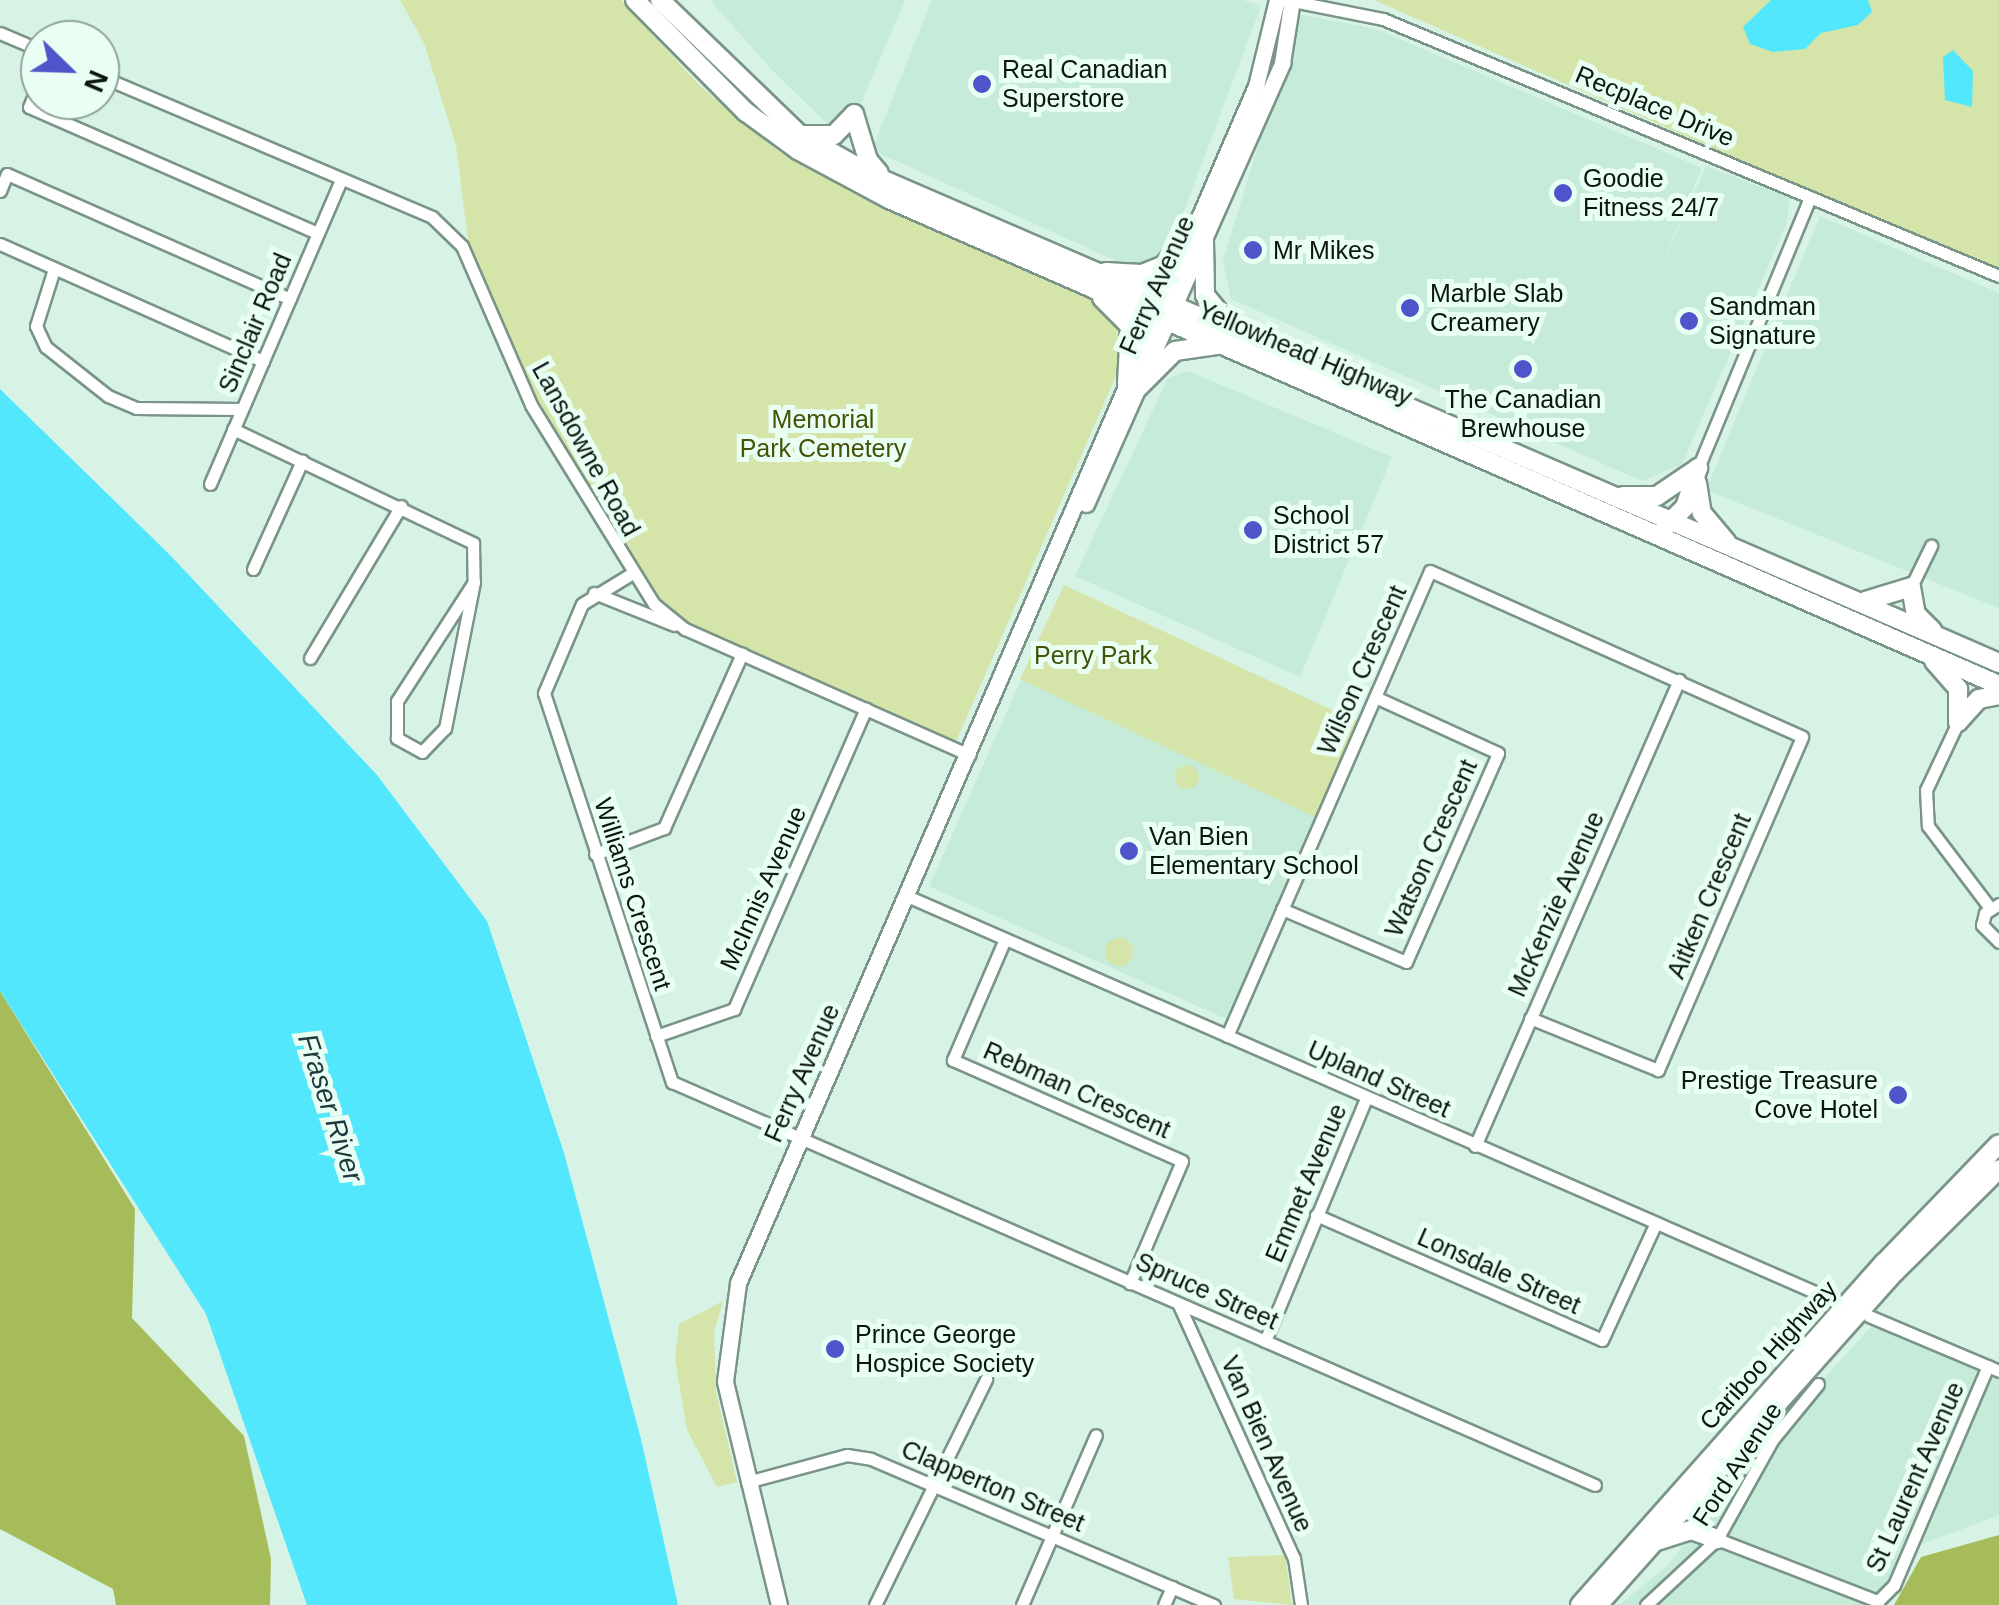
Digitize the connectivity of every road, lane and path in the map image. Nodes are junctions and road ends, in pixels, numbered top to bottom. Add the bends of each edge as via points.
1 (634, 0) edge
2 (660, 0) edge
3 (1276, 0) edge
4 (1290, 0) edge
5 (120, 85) edge
6 (59, 120) edge
7 (798, 134) junction
8 (883, 178) junction
9 (341, 180) junction
10 (0, 192) edge
11 (1810, 196) junction
12 (318, 233) junction
13 (1200, 234) junction
14 (0, 244) edge
15 (54, 270) junction
16 (1999, 276) edge
17 (1093, 279) junction
18 (290, 299) junction
19 (1166, 311) junction
20 (1240, 333) junction
21 (1222, 345) junction
22 (262, 361) junction
23 (1133, 386) junction
24 (242, 409) junction
25 (233, 430) junction
26 (302, 461) junction
27 (1697, 473) junction
28 (210, 484) dead end
29 (1604, 493) junction
30 (401, 506) junction
31 (1620, 516) junction
32 (1672, 523) junction
33 (1930, 546) dead end
34 (1734, 550) junction
35 (252, 568) dead end
36 (631, 574) junction
37 (474, 582) junction
38 (1911, 588) junction
39 (594, 593) junction
40 (1861, 601) junction
41 (685, 629) junction
42 (1940, 636) junction
43 (742, 654) junction
44 (1926, 654) junction
45 (310, 658) dead end
46 (1999, 663) edge
47 (1679, 680) junction
48 (1999, 685) edge
49 (1999, 695) edge
50 (1375, 697) junction
51 (866, 709) junction
52 (1958, 722) junction
53 (969, 755) junction
54 (595, 854) junction
55 (907, 896) junction
56 (1995, 906) edge
57 (1282, 909) junction
58 (1005, 939) junction
59 (1999, 942) edge
60 (1530, 1018) junction
61 (656, 1036) junction
62 (1226, 1036) junction
63 (1366, 1098) junction
64 (801, 1137) junction
65 (1999, 1144) edge
66 (1475, 1146) junction
67 (1999, 1169) edge
68 (1316, 1216) junction
69 (1654, 1224) junction
70 (1130, 1282) junction
71 (1833, 1300) dead end
72 (1179, 1305) junction
73 (1870, 1316) dead end
74 (1265, 1341) junction
75 (1993, 1369) edge
76 (986, 1379) dead end
77 (1818, 1384) dead end
78 (1096, 1435) dead end
79 (1706, 1481) junction
80 (747, 1482) junction
81 (1596, 1485) dead end
82 (933, 1486) junction
83 (1709, 1535) junction
84 (1051, 1536) junction
85 (1652, 1543) junction
86 (1172, 1587) junction
87 (779, 1605) edge
88 (876, 1605) edge
89 (1022, 1605) edge
90 (1164, 1605) edge
91 (1214, 1605) edge
92 (1301, 1605) edge
93 (1580, 1605) edge
94 (1598, 1605) edge
95 (1646, 1605) edge

1 - 17 highway, Yellowhead Highway via 746,112 798,150 889,199
2 - 7 highway, Yellowhead Highway
3 - 13 main road, Ferry Avenue via 1268,56
4 - 11 street, Recplace Drive via 1383,19
4 - 13 main road, Ferry Avenue via 1282,63
5 - 9 street, Lansdowne Road
6 - 12 street
7 - 8 highway, Yellowhead Highway
7 - 8 highway via 834,135 854,114 868,160
8 - 17 highway, Yellowhead Highway
9 - 12 street, Sinclair Road
9 - 36 street, Lansdowne Road via 432,217 462,246 532,405
10 - 18 street via 7,174
11 - 16 street, Recplace Drive
11 - 27 street
12 - 18 street, Sinclair Road
13 - 17 highway via 1164,265
13 - 19 main road, Ferry Avenue
13 - 20 highway via 1205,295
14 - 15 street
15 - 22 street
15 - 24 street via 36,326 46,347 108,396 136,408
17 - 19 highway, Yellowhead Highway
17 - 23 highway via 1130,326
18 - 22 street, Sinclair Road
19 - 20 highway, Yellowhead Highway
19 - 21 highway, Yellowhead Highway
19 - 23 main road, Ferry Avenue
20 - 29 highway, Yellowhead Highway
21 - 23 highway via 1175,351
21 - 31 highway, Yellowhead Highway
22 - 24 street, Sinclair Road
23 - 53 main road, Ferry Avenue
24 - 25 street, Sinclair Road
25 - 26 street
25 - 28 street, Sinclair Road
26 - 30 street
26 - 35 street
27 - 29 highway via 1657,496
27 - 32 highway
27 - 34 highway via 1706,522
29 - 32 highway, Yellowhead Highway
30 - 37 street via 473,543
30 - 45 street
31 - 32 highway
31 - 44 highway, Yellowhead Highway
32 - 34 highway, Yellowhead Highway
33 - 38 street
34 - 40 highway, Yellowhead Highway
36 - 39 street
36 - 41 street, Lansdowne Road
37 - 37 street via 397,701 398,738 422,752 445,728
38 - 40 highway via 1886,600
38 - 42 highway via 1916,614
39 - 41 street
39 - 54 street, Williams Crescent via 582,604 544,693
40 - 42 highway, Yellowhead Highway
41 - 43 street, Lansdowne Road
42 - 46 highway, Yellowhead Highway
43 - 51 street, Lansdowne Road
43 - 54 street via 664,828
44 - 48 highway, Yellowhead Highway
44 - 52 highway via 1956,685
47 - 50 street, Wilson Crescent via 1430,571
47 - 60 street, McKenzie Avenue
47 - 60 street, Aitken Crescent via 1802,737 1658,1070
49 - 52 highway via 1979,699
50 - 57 street, Wilson Crescent
50 - 57 street, Watson Crescent via 1498,754 1406,962
51 - 53 street, Lansdowne Road
51 - 61 street, McInnis Avenue via 734,1009
52 - 56 street via 1926,790 1928,826
53 - 55 main road, Ferry Avenue
54 - 61 street, Williams Crescent
55 - 58 street, Upland Street
55 - 64 main road, Ferry Avenue
56 - 59 street via 1982,925
57 - 62 street, Wilson Crescent
58 - 62 street, Upland Street
58 - 70 street, Rebman Crescent via 954,1060 1182,1161
60 - 66 street, McKenzie Avenue
61 - 64 street, Williams Crescent via 672,1082
62 - 63 street, Upland Street
63 - 66 street, Upland Street
63 - 68 street, Emmet Avenue
64 - 70 street, Spruce Street
64 - 80 main road, Ferry Avenue via 738,1283 729,1323 725,1381
65 - 93 highway, Cariboo Highway via 1884,1263
66 - 69 street, Upland Street
67 - 79 highway, Cariboo Highway via 1895,1272
68 - 69 street, Lonsdale Street via 1602,1340
68 - 74 street, Emmet Avenue
69 - 71 street, Upland Street
70 - 72 street, Spruce Street
72 - 74 street, Spruce Street
72 - 92 street, Van Bien Avenue via 1294,1558
73 - 75 street
74 - 81 street, Spruce Street
75 - 83 street, St Laurent Avenue via 1894,1585 1878,1601
76 - 82 street
77 - 83 street, Ford Avenue
78 - 84 street
79 - 83 highway via 1698,1505
79 - 85 highway, Cariboo Highway
80 - 82 street, Clapperton Street via 847,1455
80 - 87 main road, Ferry Avenue
82 - 84 street, Clapperton Street
82 - 88 street
83 - 85 highway via 1676,1532
83 - 95 street, Ford Avenue
84 - 86 street, Clapperton Street
84 - 89 street
85 - 94 highway, Cariboo Highway
86 - 90 street
86 - 91 street, Clapperton Street

